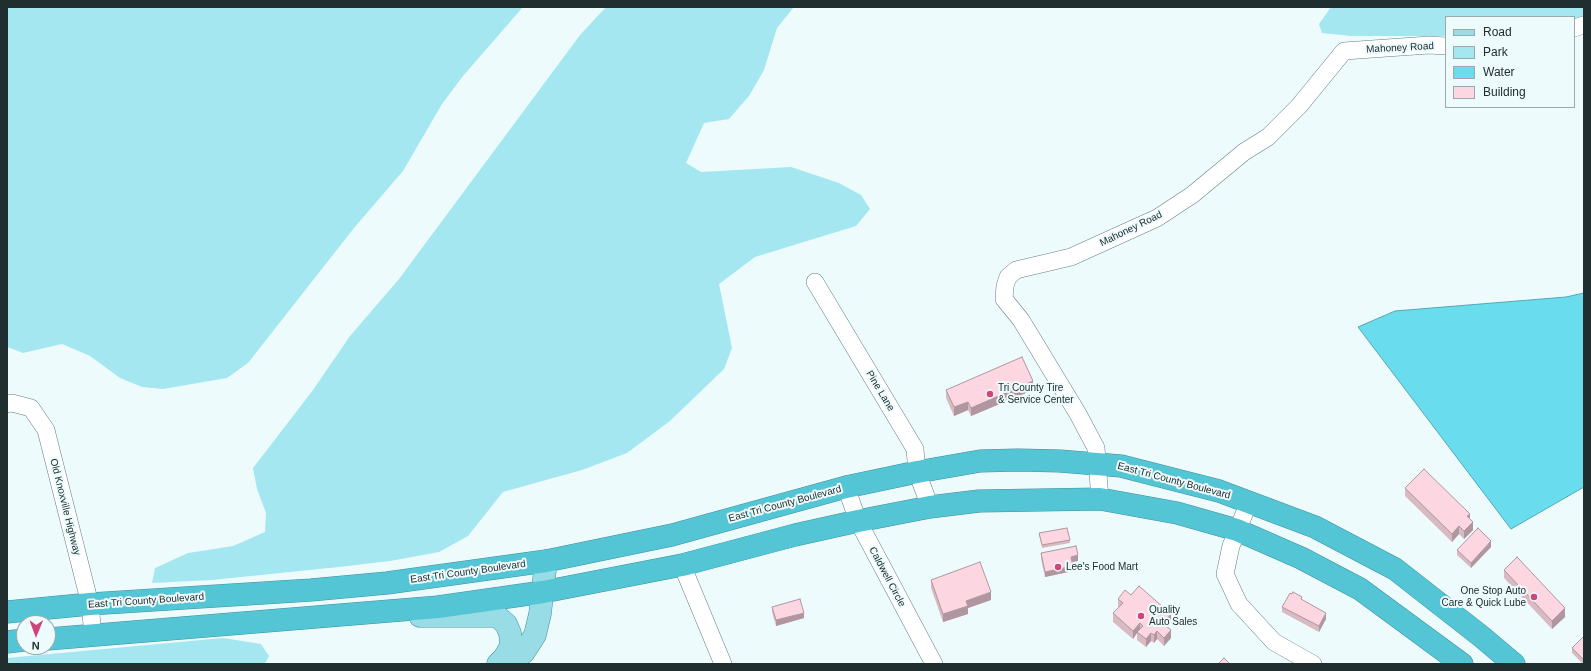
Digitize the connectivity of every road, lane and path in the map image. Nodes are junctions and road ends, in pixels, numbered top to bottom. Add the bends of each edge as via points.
1 (1445, 46) edge
2 (815, 282) dead end
3 (7, 404) edge
4 (1096, 463) junction
5 (917, 472) junction
6 (846, 487) junction
7 (1100, 499) junction
8 (1249, 502) junction
9 (930, 507) junction
10 (858, 521) junction
11 (1237, 530) junction
12 (546, 561) junction
13 (682, 565) junction
14 (543, 592) junction
15 (90, 604) junction
16 (7, 612) edge
17 (332, 616) junction
18 (93, 635) junction
19 (56, 638) edge
20 (498, 664) edge
21 (510, 664) edge
22 (723, 664) edge
23 (934, 664) edge
24 (1313, 664) edge
25 (1462, 664) edge
26 (1514, 664) edge

1 - 4 street, Mahoney Road via 1344,52 1299,106 1268,137 1244,152 1192,195 1158,218 1071,257 1016,270 1008,277 1004,299 1021,320 1078,414 1096,448
2 - 5 street, Pine Lane via 915,449
3 - 15 street, Old Knoxville Highway via 31,408 46,430
4 - 5 highway, East Tri County Boulevard via 988,461
4 - 7 street, Mahoney Road
4 - 8 highway, East Tri County Boulevard via 1121,466 1219,491
5 - 6 highway, East Tri County Boulevard
5 - 9 street, Pine Lane
6 - 10 street, Caldwell Circle
6 - 12 highway, East Tri County Boulevard via 672,534
7 - 9 highway via 979,501
7 - 11 highway via 1177,513
8 - 11 street
8 - 26 highway, East Tri County Boulevard via 1315,528 1395,569
9 - 10 highway
10 - 13 highway
10 - 23 street, Caldwell Circle
11 - 24 street via 1225,574 1239,604 1274,642
11 - 25 highway via 1301,558 1360,589
12 - 14 main road
12 - 15 highway, East Tri County Boulevard via 387,583
13 - 14 highway
13 - 22 street
14 - 17 highway via 438,607
14 - 21 main road via 535,635 524,652
15 - 16 highway, East Tri County Boulevard
15 - 18 street, Old Knoxville Highway
17 - 18 highway
17 - 20 main road via 497,616 506,624 511,646
18 - 19 highway

